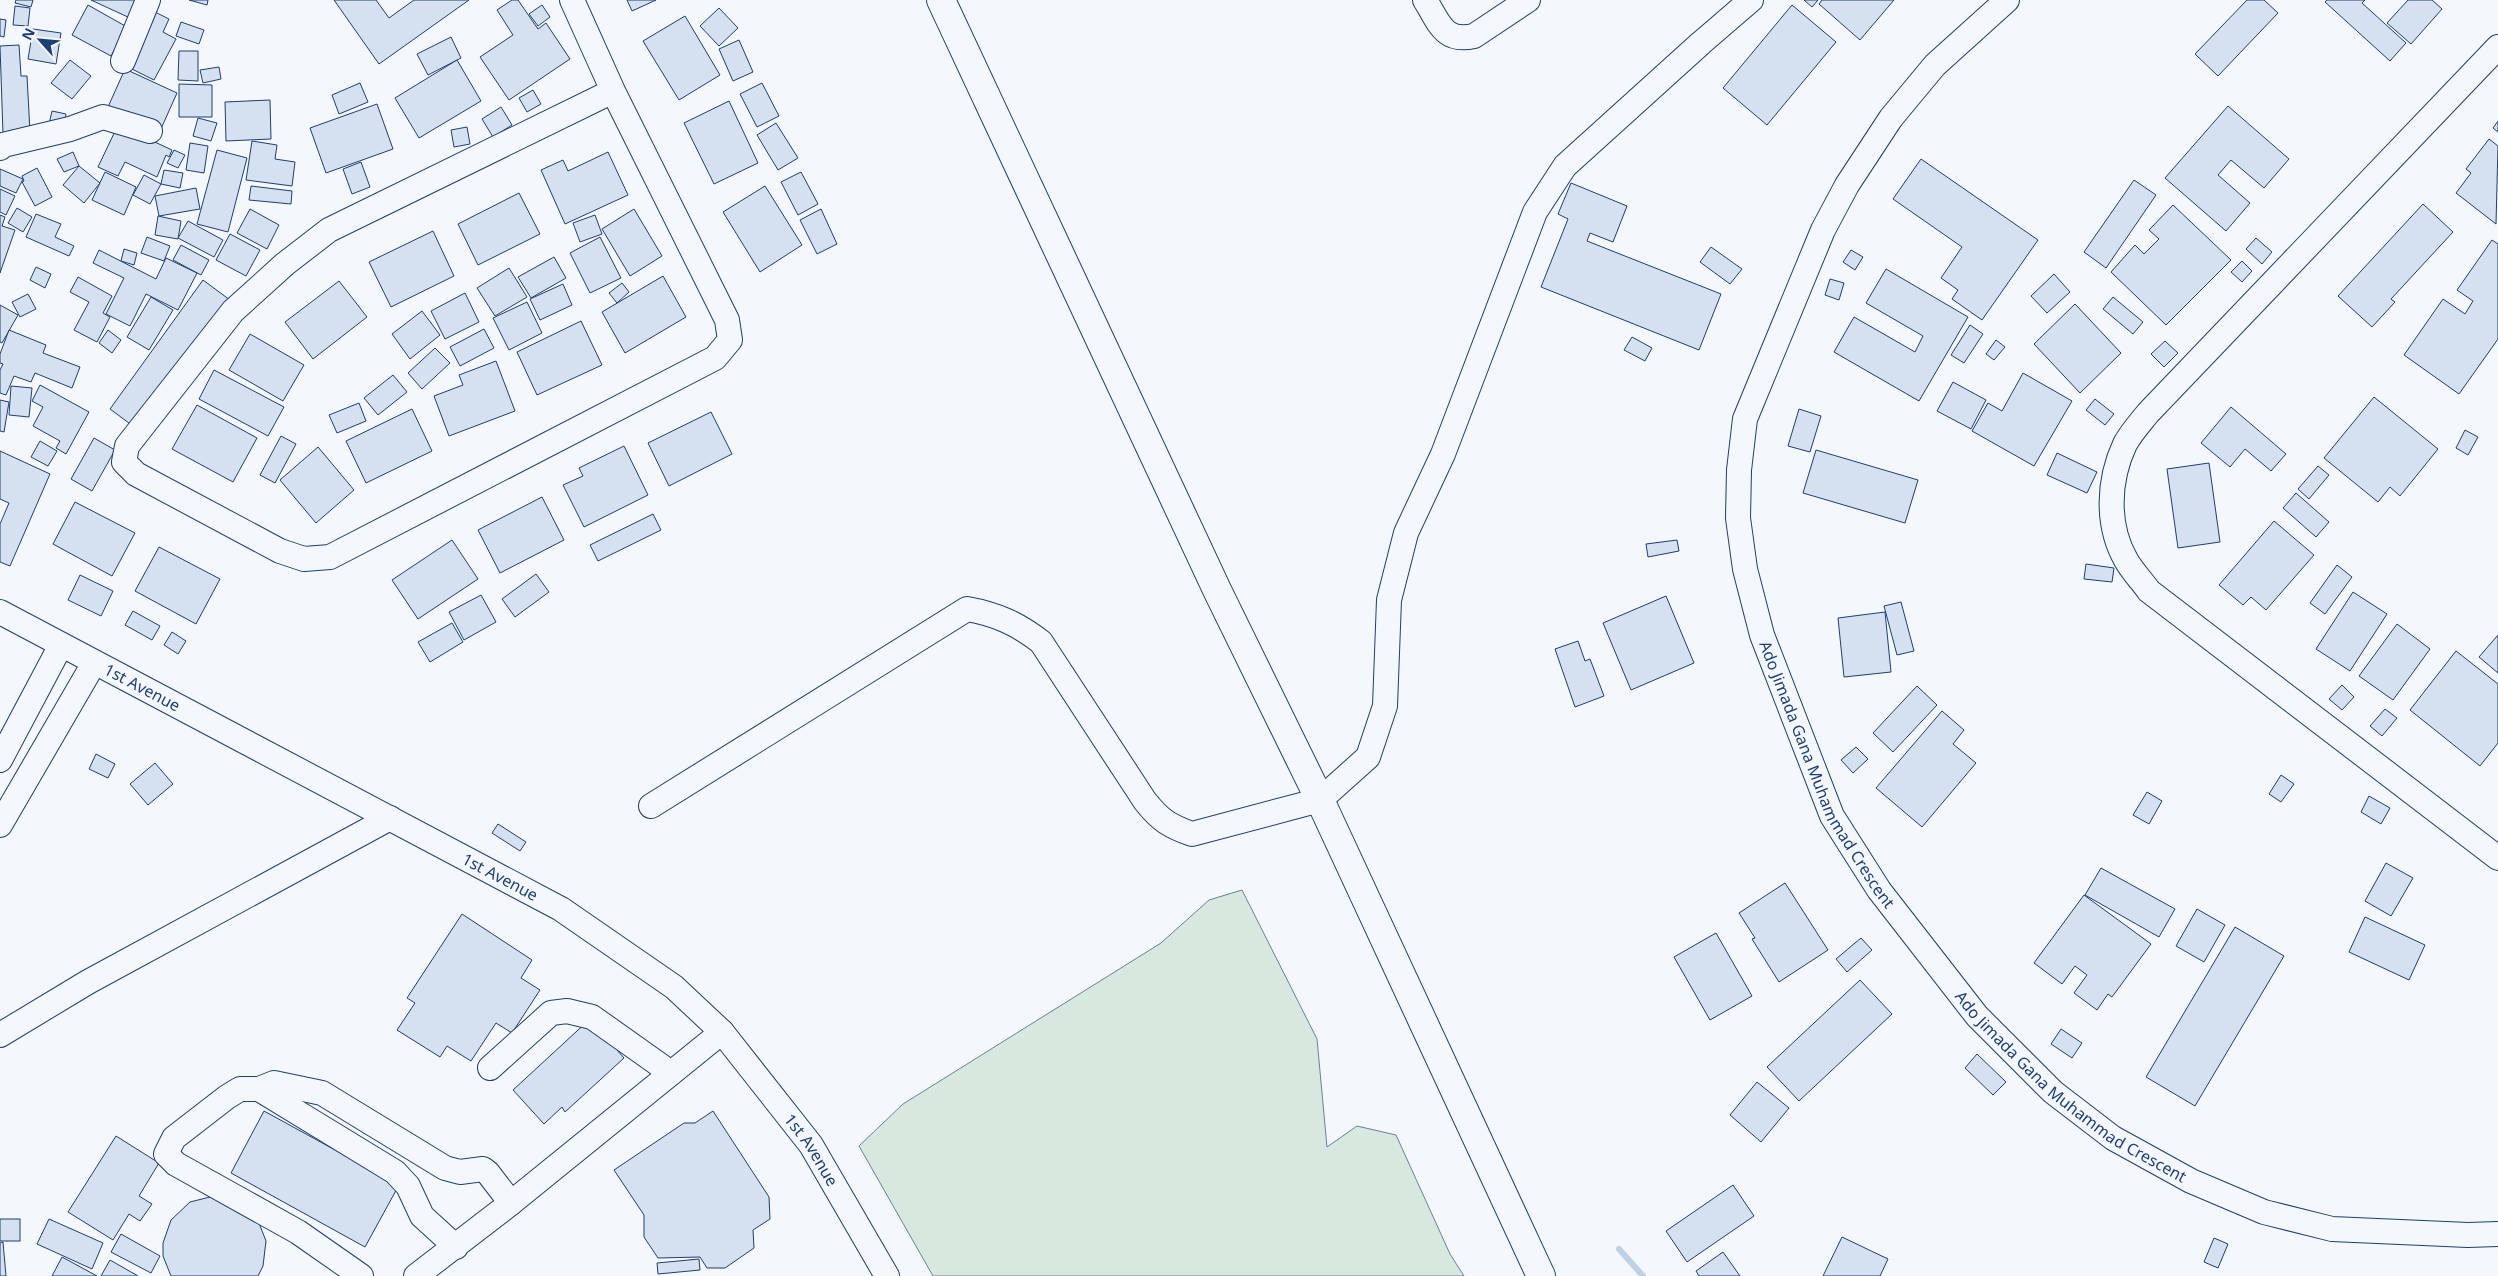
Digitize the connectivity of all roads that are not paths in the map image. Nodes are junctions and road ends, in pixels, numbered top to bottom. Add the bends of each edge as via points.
1 (148, 0) edge
2 (572, 0) edge
3 (941, 0) edge
4 (1425, 0) edge
5 (1528, 0) edge
6 (1751, 0) edge
7 (2006, 0) edge
8 (2498, 47) edge
9 (123, 61) dead end
10 (613, 91) junction
11 (150, 131) dead end
12 (0, 148) edge
13 (0, 612) edge
14 (61, 645) junction
15 (94, 663) junction
16 (9, 722) edge
17 (0, 760) edge
18 (1320, 800) junction
19 (652, 806) dead end
20 (390, 818) junction
21 (0, 825) edge
22 (2498, 858) edge
23 (722, 1032) junction
24 (0, 1035) edge
25 (490, 1068) dead end
26 (671, 1073) junction
27 (259, 1089) junction
28 (511, 1203) junction
29 (2498, 1234) edge
30 (456, 1246) junction
31 (361, 1276) edge
32 (416, 1276) edge
33 (888, 1276) edge
34 (1542, 1276) edge

1 - 9 street
2 - 10 street
3 - 18 main road via 1218,592
4 - 5 street via 1447,34 1454,38 1474,36
6 - 18 street via 1566,166 1535,212 1443,454 1406,533 1389,600 1385,706 1368,757
7 - 29 street, Ado Jimada Gana Muhammad Crescent via 1935,65 1891,118 1848,185 1823,230 1745,418 1738,518 1745,570 1762,635 1832,816 1879,890 1976,1016 2053,1092 2113,1138 2191,1181 2264,1212 2332,1228
8 - 22 street via 2148,412 2122,451 2111,502 2118,542 2126,560 2149,591
10 - 10 street via 330,230 285,264 233,311 127,446 124,462 136,474 280,551 304,559 330,557 716,358 730,340 727,320
11 - 12 street via 103,117 70,130 28,138
13 - 14 street, 1st Avenue
14 - 15 street, 1st Avenue
14 - 16 street
15 - 20 street, 1st Avenue
15 - 21 street
16 - 17 street
18 - 19 street via 1192,834 1175,828 1158,818 1145,801 1041,642 1023,628 991,613 967,609
18 - 34 main road
20 - 23 street, 1st Avenue via 561,909 674,987
20 - 24 street via 88,982
23 - 26 street
23 - 33 street, 1st Avenue via 811,1145
25 - 26 street via 550,1013 567,1010 592,1017
26 - 28 street
27 - 28 street via 274,1083 322,1093 445,1168 460,1172 483,1169
27 - 30 street via 395,1172 408,1186 422,1216
27 - 31 street via 240,1089 226,1097 174,1138 166,1154 176,1164 298,1232
28 - 30 street
30 - 32 street

